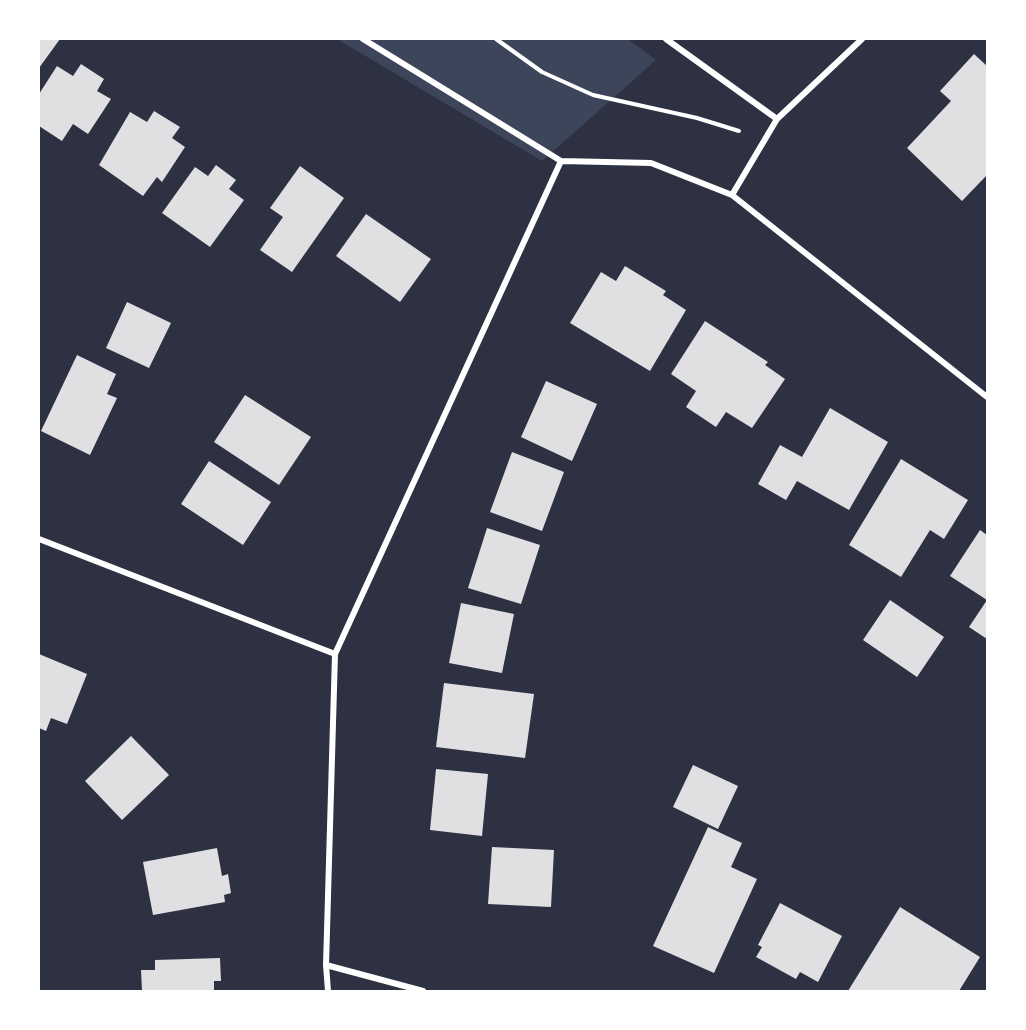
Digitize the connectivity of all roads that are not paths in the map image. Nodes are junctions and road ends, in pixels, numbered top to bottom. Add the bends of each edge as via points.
1 (363, 39) edge
2 (666, 39) edge
3 (862, 39) edge
4 (777, 119) junction
5 (561, 161) junction
6 (732, 195) junction
7 (987, 397) edge
8 (39, 539) edge
9 (335, 654) junction
10 (326, 965) junction
11 (328, 991) edge
12 (423, 991) edge

1 - 5 street
2 - 4 street
3 - 4 street
4 - 6 street
5 - 6 street via 651,163
5 - 9 street
6 - 7 street
8 - 9 street
9 - 10 street
10 - 11 street
10 - 12 street

